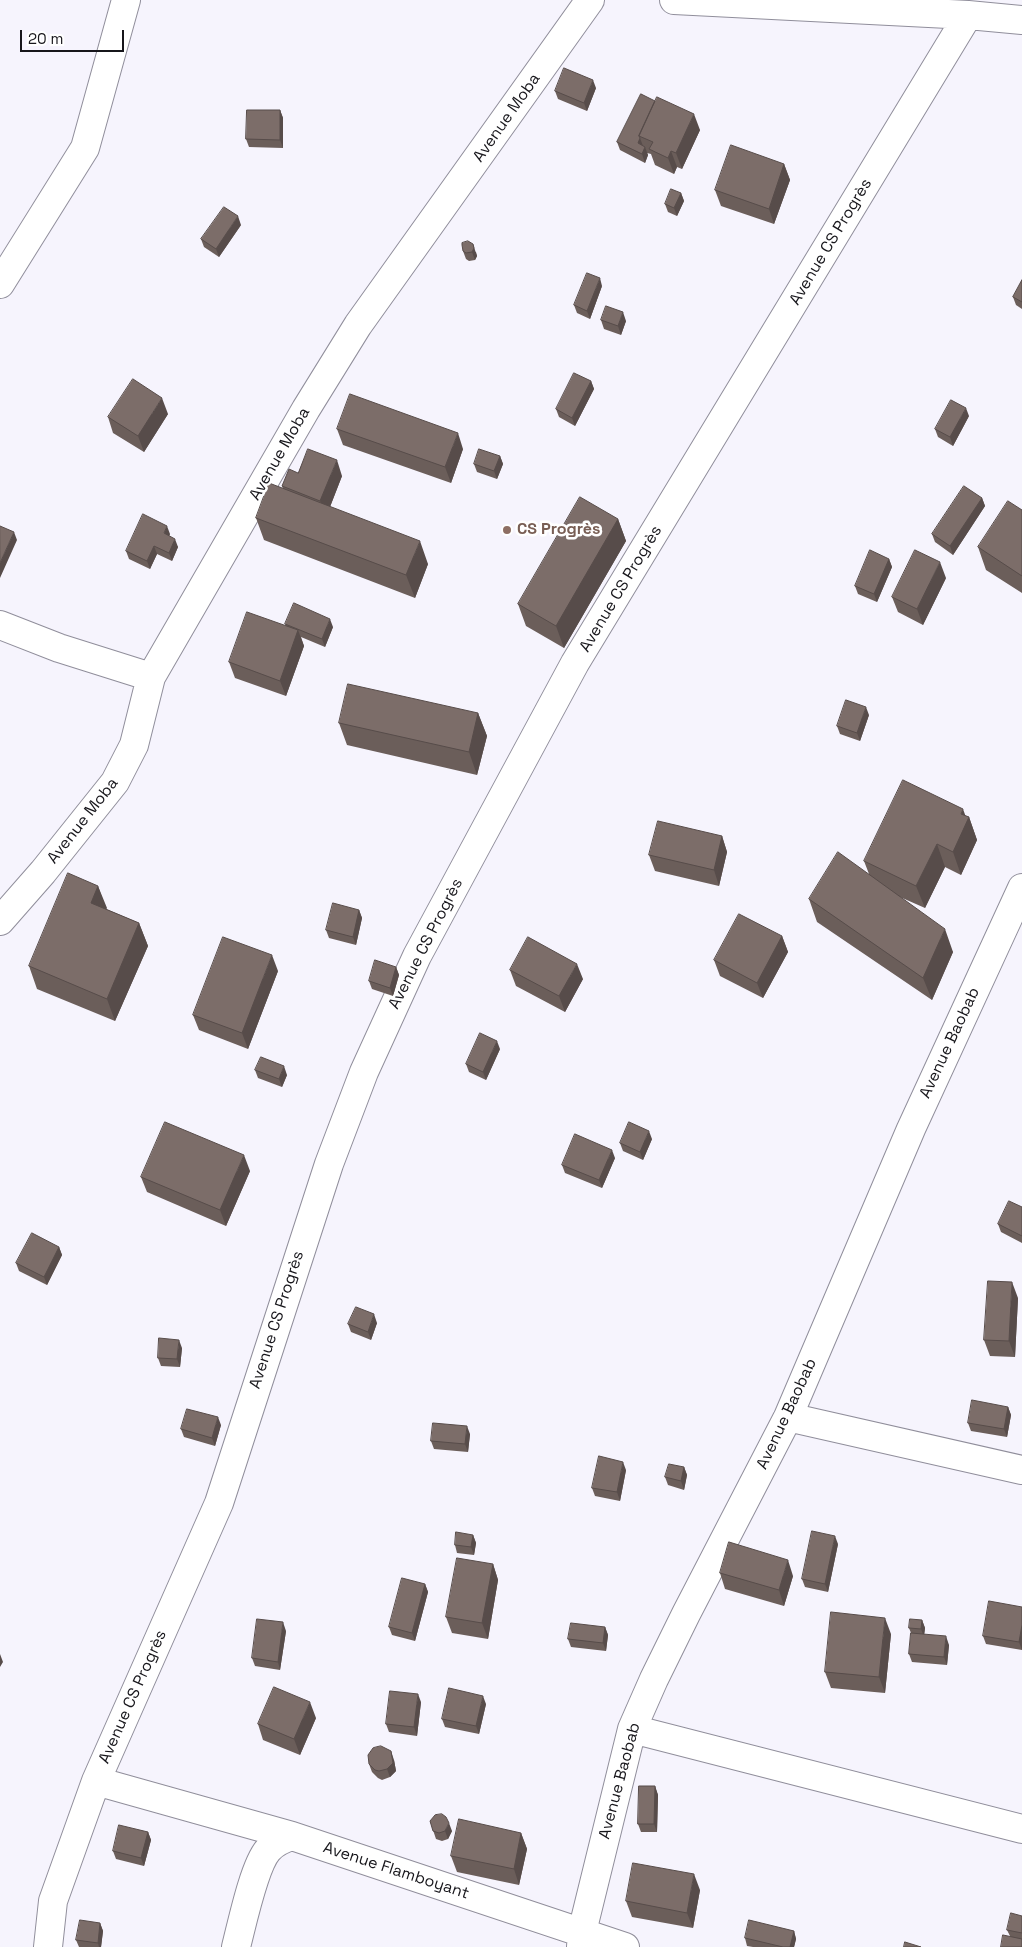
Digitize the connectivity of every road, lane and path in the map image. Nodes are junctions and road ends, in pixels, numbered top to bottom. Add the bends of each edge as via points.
1 (126, 0) edge
2 (590, 0) edge
3 (674, 0) edge
4 (968, 15) junction
5 (1022, 20) edge
6 (0, 284) edge
7 (0, 625) edge
8 (152, 677) junction
9 (1022, 888) edge
10 (0, 921) edge
11 (788, 1417) junction
12 (1022, 1470) edge
13 (632, 1729) junction
14 (96, 1781) junction
15 (1022, 1829) edge
16 (292, 1836) junction
17 (581, 1940) edge
18 (48, 1947) edge
19 (236, 1947) edge
20 (624, 1947) edge

1 - 6 street via 85,148
2 - 8 street, Avenue Moba via 358,325
3 - 4 street
4 - 5 street
4 - 14 street, Avenue CS Progrès via 575,663 417,956 364,1072 328,1164 218,1503
7 - 8 street via 58,648
8 - 10 street, Avenue Moba via 134,745 116,782
9 - 11 street, Avenue Baobab via 911,1129
11 - 12 street
11 - 13 street, Avenue Baobab via 682,1622
13 - 15 street
13 - 17 street, Avenue Baobab
14 - 16 street, Avenue Flamboyant
14 - 18 street, Avenue CS Progrès via 53,1901
16 - 17 street, Avenue Flamboyant
16 - 19 street via 278,1840 262,1860
17 - 20 street, Avenue Flamboyant

